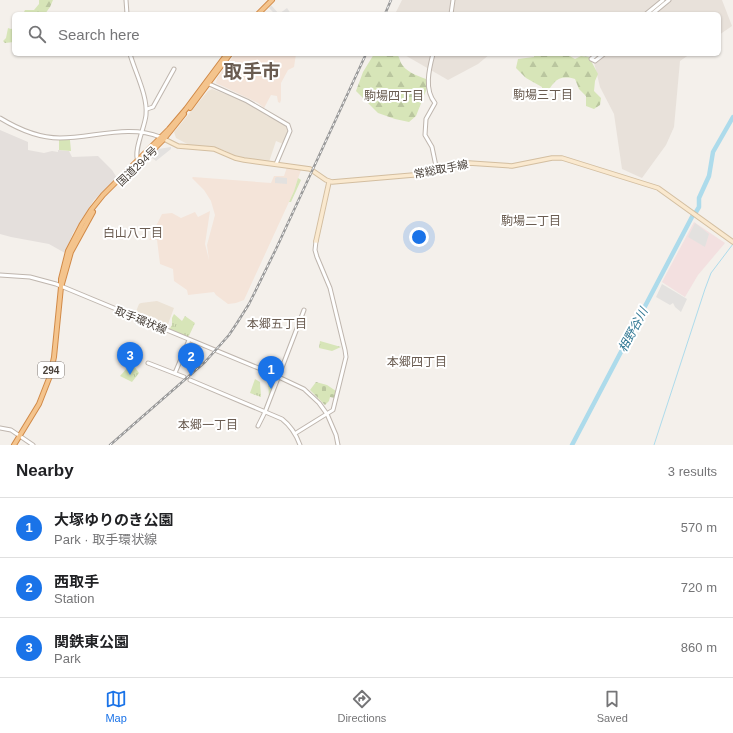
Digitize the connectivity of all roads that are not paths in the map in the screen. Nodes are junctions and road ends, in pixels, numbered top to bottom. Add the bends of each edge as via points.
1 (126, 0) edge
2 (273, 0) edge
3 (453, 0) edge
4 (663, 0) edge
5 (669, 0) edge
6 (127, 12) edge
7 (260, 12) edge
8 (264, 12) edge
9 (452, 12) edge
10 (648, 12) edge
11 (654, 12) edge
12 (131, 56) edge
13 (226, 56) edge
14 (228, 56) edge
15 (432, 56) edge
16 (595, 56) edge
17 (601, 56) edge
18 (174, 69) dead end
19 (207, 83) junction
20 (146, 110) junction
21 (0, 118) edge
22 (142, 132) junction
23 (162, 138) junction
24 (138, 161) junction
25 (276, 164) junction
26 (437, 171) junction
27 (329, 182) junction
28 (316, 241) joint
29 (733, 242) edge
30 (0, 275) edge
31 (62, 286) junction
32 (304, 310) dead end
33 (189, 340) junction
34 (148, 363) dead end
35 (175, 374) junction
36 (279, 376) junction
37 (184, 377) dead end
38 (190, 380) dead end
39 (265, 412) junction
40 (327, 414) junction
41 (258, 426) dead end
42 (0, 428) edge
43 (296, 433) junction
44 (19, 437) junction
45 (14, 445) edge
46 (33, 445) edge
47 (300, 445) edge
48 (338, 445) edge

1 - 6 street
2 - 7 highway
2 - 8 highway
3 - 9 street
4 - 10 street
5 - 11 street
12 - 20 street
13 - 19 highway, 国道294号 / 294
14 - 19 highway, 国道294号 / 294
15 - 26 street via 428,80 435,103 426,119 425,135 432,147
16 - 17 street via 591,59 595,61
18 - 20 street via 153,107
19 - 23 highway, 国道294号 / 294
19 - 25 street via 247,101 288,125 290,130
20 - 22 street
21 - 22 street via 24,130 54,138
22 - 23 street
22 - 24 street
23 - 24 highway, 国道294号 / 294
23 - 25 main road via 180,147 214,149 239,159
23 - 31 highway, 国道294号 / 294 via 93,211 71,252
24 - 31 highway, 国道294号 / 294 via 99,199 82,224 67,256 61,279
25 - 27 main road via 310,169
26 - 27 main road, 常総取手線
26 - 29 main road, 常総取手線 via 470,163 512,166 552,158 566,160 658,188
27 - 28 main road
28 - 40 street via 317,258 330,288 346,357 333,410
30 - 31 street, 取手環状線 via 30,277
31 - 33 street, 取手環状線
31 - 44 highway, 国道294号 / 294 via 50,376 39,404
32 - 36 street
33 - 35 street
33 - 36 street, 取手環状線
34 - 35 street
35 - 37 street
36 - 39 street
36 - 40 street, 取手環状線 via 304,389
38 - 39 street
39 - 41 street
39 - 43 street via 282,419
40 - 43 street
40 - 48 street, 取手環状線
42 - 44 street via 11,430
43 - 47 street
44 - 45 highway, 国道294号 / 294
44 - 46 street

